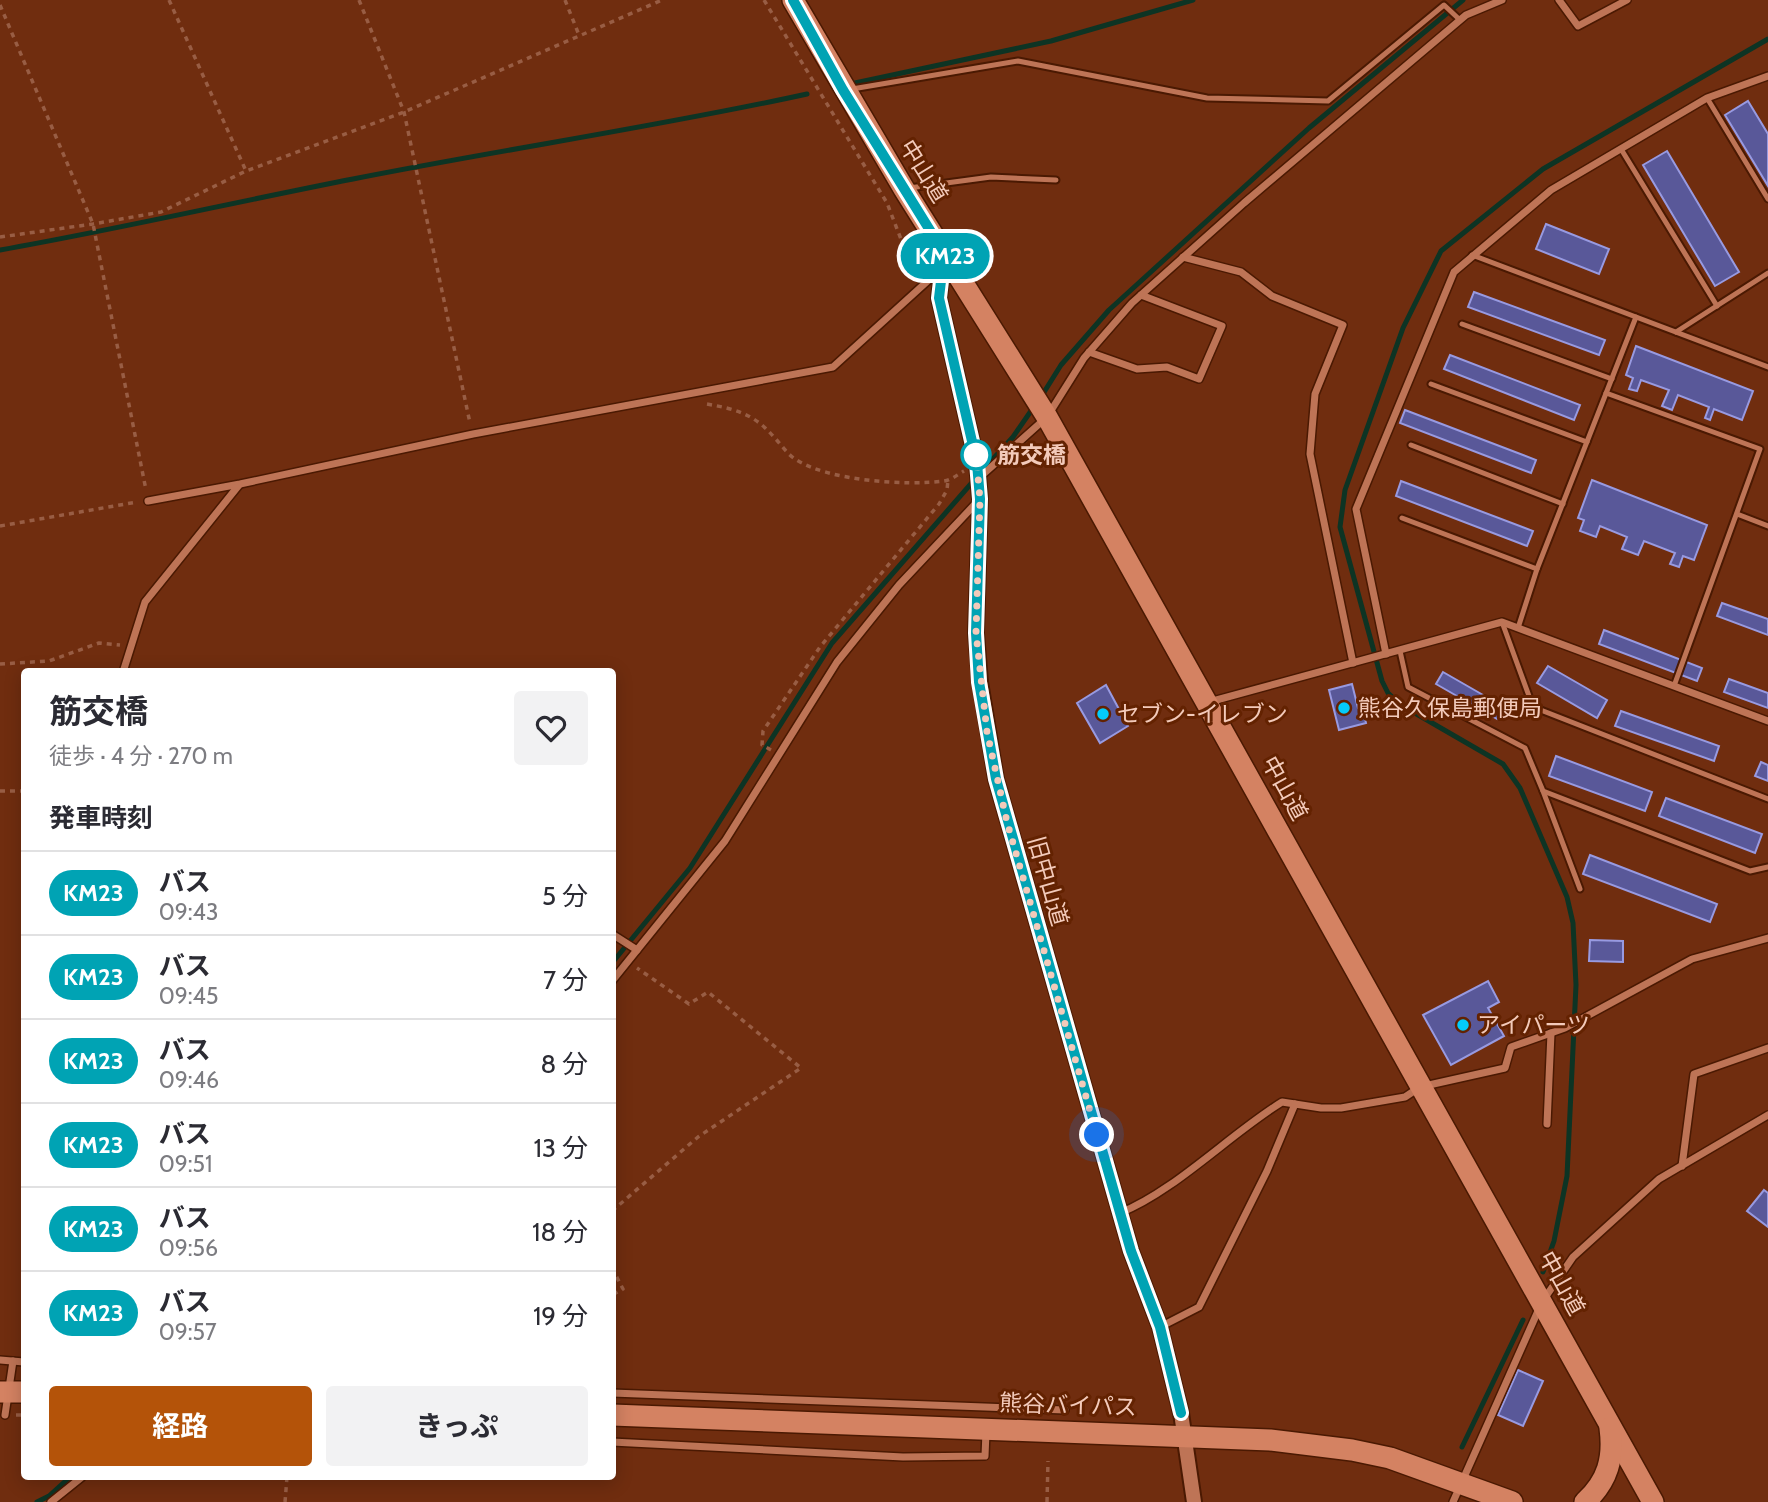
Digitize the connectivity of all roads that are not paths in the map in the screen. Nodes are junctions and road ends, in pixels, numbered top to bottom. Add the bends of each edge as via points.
1 (793, 0) edge
2 (1502, 0) edge
3 (1559, 0) edge
4 (1627, 0) edge
5 (1460, 20) junction
6 (1768, 76) edge
7 (843, 90) junction
8 (1707, 98) junction
9 (1621, 149) junction
10 (1056, 180) dead end
11 (904, 189) junction
12 (1768, 199) edge
13 (1472, 255) junction
14 (1183, 257) junction
15 (949, 261) junction
16 (1768, 273) edge
17 (1141, 295) junction
18 (1717, 306) junction
19 (1636, 317) junction
20 (1462, 324) dead end
21 (1676, 332) junction
22 (1089, 352) junction
23 (1768, 367) edge
24 (1612, 379) junction
25 (1431, 384) dead end
26 (1606, 393) junction
27 (1047, 417) junction
28 (1587, 442) junction
29 (1410, 444) dead end
30 (978, 470) junction
31 (240, 484) junction
32 (980, 499) junction
33 (148, 501) road end
34 (1563, 504) junction
35 (1737, 514) junction
36 (1402, 518) dead end
37 (1768, 526) edge
38 (1537, 569) junction
39 (1502, 622) junction
40 (1518, 628) junction
41 (1400, 651) junction
42 (1385, 655) junction
43 (1353, 663) junction
44 (124, 668) edge
45 (1674, 686) junction
46 (1207, 703) junction
47 (1768, 721) edge
48 (1543, 791) junction
49 (1768, 799) edge
50 (1768, 867) edge
51 (1580, 890) dead end
52 (616, 937) edge
53 (1768, 938) edge
54 (637, 950) junction
55 (616, 976) edge
56 (1551, 1033) junction
57 (1768, 1048) edge
58 (1420, 1087) junction
59 (1295, 1104) junction
60 (1768, 1115) edge
61 (1547, 1124) dead end
62 (1682, 1166) junction
63 (1120, 1213) junction
64 (1542, 1302) junction
65 (1160, 1327) junction
66 (0, 1360) edge
67 (13, 1361) junction
68 (21, 1362) edge
69 (11, 1392) edge
70 (616, 1393) edge
71 (894, 1403) junction
72 (1065, 1410) dead end
73 (5, 1415) dead end
74 (616, 1415) edge
75 (1610, 1422) junction
76 (895, 1425) junction
77 (986, 1428) junction
78 (1184, 1437) junction
79 (616, 1442) edge
80 (78, 1480) edge
81 (1456, 1493) edge
82 (51, 1502) edge
83 (1194, 1502) edge
84 (1489, 1502) edge
85 (1512, 1502) edge
86 (1585, 1502) edge
87 (1653, 1502) edge

1 - 7 highway, 中山道
2 - 5 street
3 - 4 street via 1578,26
5 - 7 lane via 1444,5 1328,101 1206,98 1018,61
5 - 14 street
6 - 8 street
7 - 11 highway, 中山道
8 - 9 street
8 - 12 lane
9 - 13 street via 1551,190
9 - 18 lane
10 - 11 lane via 991,177
11 - 15 highway, 中山道
13 - 19 lane
13 - 42 street via 1454,272 1356,509
14 - 17 street
14 - 43 street via 1241,272 1272,296 1343,325 1315,394 1310,454
15 - 27 highway, 中山道
15 - 30 main road, 旧中山道 via 939,298
15 - 31 street via 834,367 472,434
16 - 18 lane
17 - 22 street
17 - 22 street via 1222,326 1199,379 1167,367 1137,369
18 - 21 lane
19 - 21 lane
19 - 24 lane
20 - 24 lane
21 - 23 lane
22 - 27 street
24 - 26 lane
25 - 28 lane
26 - 28 lane
26 - 35 lane via 1760,449
27 - 30 street
27 - 46 highway, 中山道
28 - 34 lane
29 - 34 lane
30 - 32 main road, 旧中山道
31 - 33 street
31 - 44 street via 145,602
32 - 54 street via 899,585 837,662 725,841
32 - 63 main road, 旧中山道 via 976,633 979,682 996,779
34 - 38 lane
35 - 37 lane
35 - 45 lane
36 - 38 lane
38 - 40 lane
39 - 40 street
39 - 41 street
39 - 49 lane via 1533,707
40 - 45 street
41 - 42 street
41 - 48 lane via 1408,687 1525,748
42 - 43 street
43 - 46 street
45 - 47 street
46 - 58 highway, 中山道
48 - 50 lane via 1750,871
48 - 51 lane
52 - 54 street
53 - 56 street via 1692,959
54 - 55 street
56 - 58 street via 1511,1047 1505,1068
56 - 61 street
57 - 62 street via 1694,1074
58 - 59 street via 1405,1097 1341,1108
58 - 64 highway, 中山道
59 - 63 street via 1282,1102 1257,1117 1163,1188
59 - 65 street via 1199,1307
60 - 62 street
62 - 64 street via 1659,1179 1573,1257
63 - 65 main road, 旧中山道
64 - 75 highway, 中山道
64 - 81 street
65 - 78 main road, 旧中山道
66 - 67 street
67 - 68 street
67 - 69 street
69 - 73 street
70 - 71 street
71 - 72 street
71 - 76 street
74 - 76 highway, 熊谷バイパス
75 - 86 highway via 1609,1467 1603,1482
75 - 87 highway, 中山道
76 - 77 highway, 熊谷バイパス
77 - 78 highway, 熊谷バイパス
77 - 79 street via 985,1456 904,1457
78 - 81 highway, 熊谷バイパス via 1270,1440 1352,1450 1390,1458
78 - 83 main road, 旧中山道
80 - 82 street
81 - 84 highway
81 - 85 highway, 熊谷バイパス

